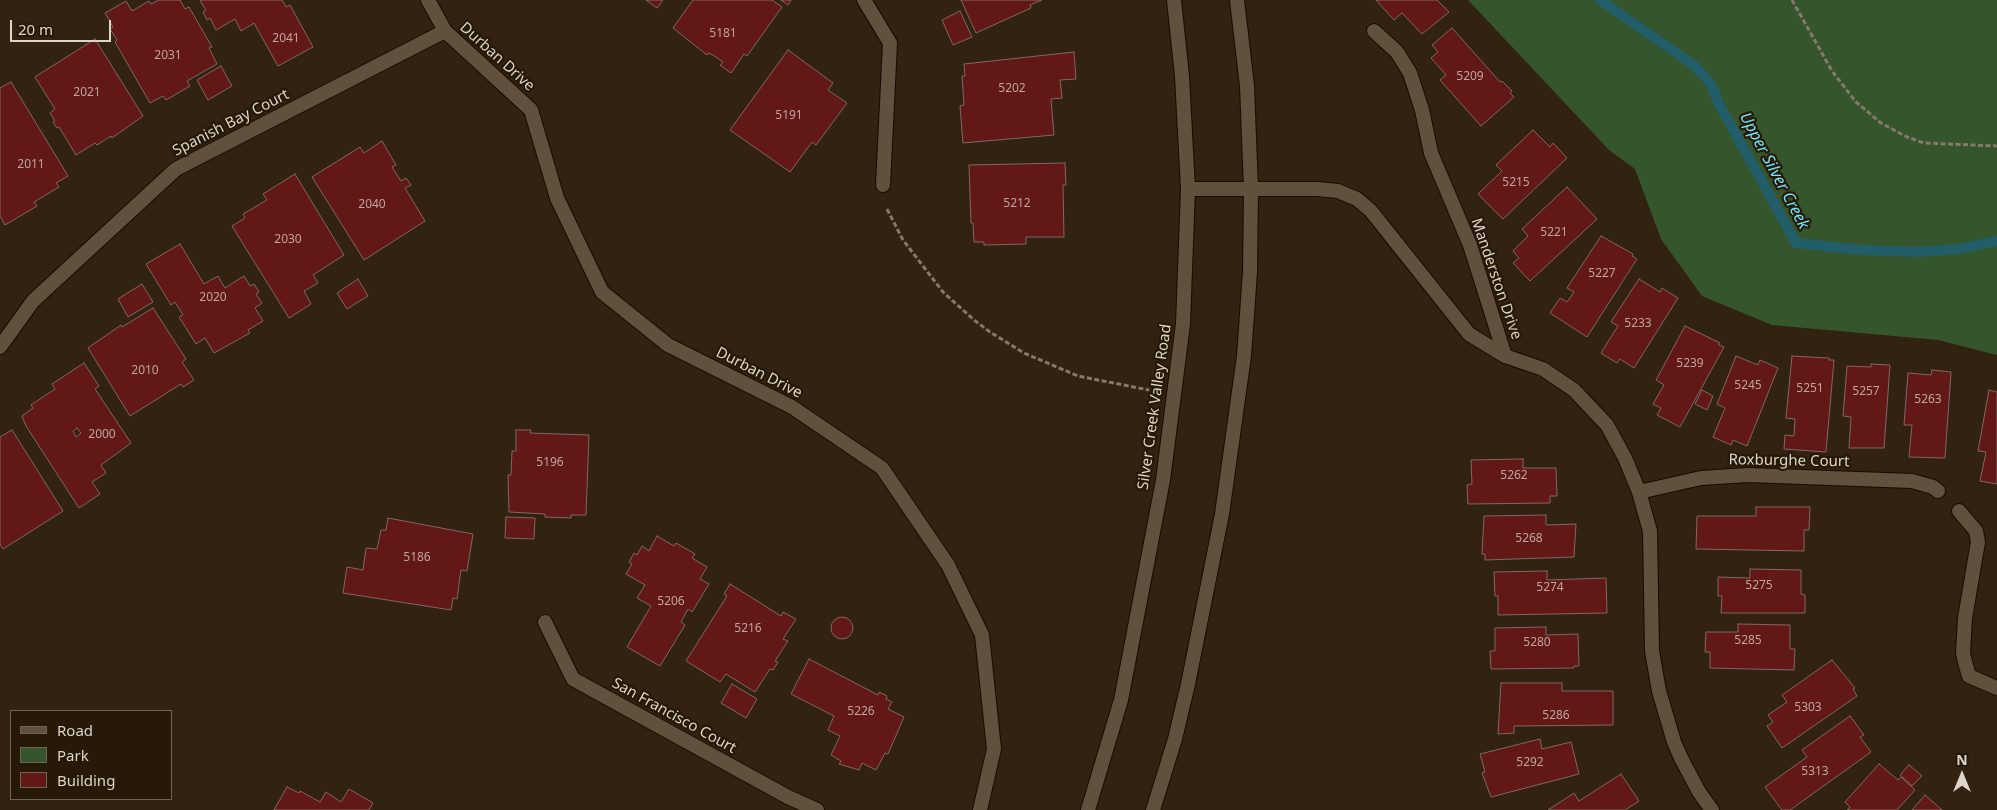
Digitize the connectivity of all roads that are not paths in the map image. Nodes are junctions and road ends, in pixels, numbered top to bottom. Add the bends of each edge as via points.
1 (428, 0) edge
2 (864, 0) edge
3 (1174, 0) edge
4 (1237, 0) edge
5 (445, 31) junction
6 (1374, 31) dead end
7 (883, 185) road end
8 (1188, 189) junction
9 (1251, 189) junction
10 (0, 347) edge
11 (1506, 356) junction
12 (1938, 491) dead end
13 (1639, 492) junction
14 (1959, 511) dead end
15 (545, 622) dead end
16 (1997, 688) edge
17 (817, 810) edge
18 (980, 810) edge
19 (1088, 810) edge
20 (1153, 810) edge
21 (1712, 810) edge

1 - 5 street, Durban Drive
2 - 7 street via 890,43
3 - 8 street, Silver Creek Valley Road
4 - 9 street via 1247,86
5 - 10 street, Spanish Bay Court via 176,169 33,301
5 - 18 street, Durban Drive via 531,110 557,198 602,292 668,345 792,407 882,468 948,565 982,635 994,749
6 - 11 street, Manderston Drive via 1397,52 1410,73 1431,153 1470,245
8 - 9 street
8 - 19 street, Silver Creek Valley Road via 1183,324 1163,480 1121,700
9 - 11 street via 1317,189 1338,191 1357,199 1372,211 1469,334
9 - 20 street via 1250,272 1234,437 1188,684
11 - 13 street, Manderston Drive via 1543,370 1584,398 1607,425
12 - 13 street, Roxburghe Court via 1912,481 1748,475 1701,478
13 - 21 street, Manderston Drive via 1652,547 1652,650 1659,691 1674,742 1699,792
14 - 16 street via 1976,532 1978,542 1965,618 1964,662 1969,676
15 - 17 street, San Francisco Court via 573,679

